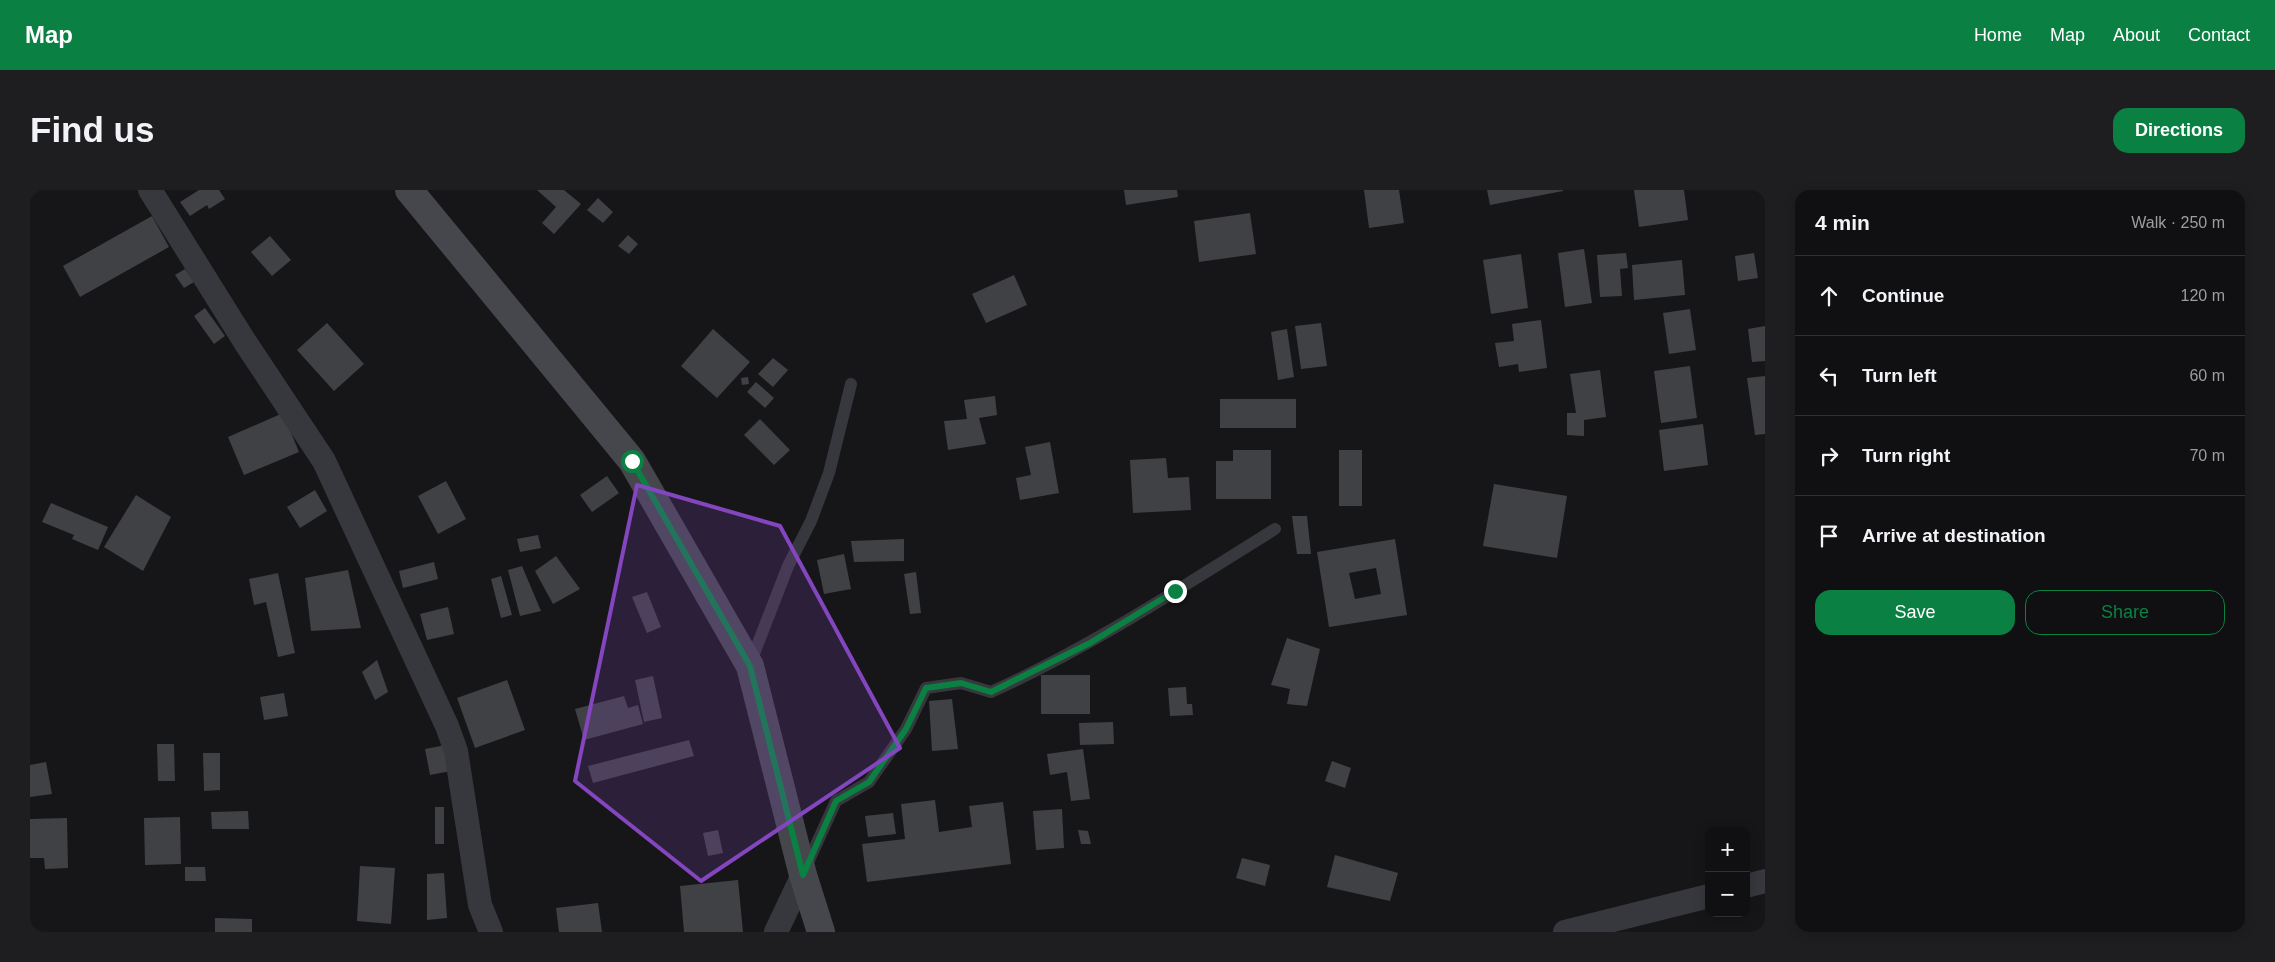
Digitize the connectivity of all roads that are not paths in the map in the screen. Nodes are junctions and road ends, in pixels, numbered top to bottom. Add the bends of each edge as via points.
1 (150, 190) edge
2 (409, 190) edge
3 (851, 384) dead end
4 (1275, 529) dead end
5 (750, 666) junction
6 (803, 875) junction
7 (1765, 881) edge
8 (1750, 885) edge
9 (1705, 897) edge
10 (492, 932) edge
11 (776, 932) edge
12 (820, 932) edge
13 (1565, 932) edge

1 - 10 street via 324,461 447,726 456,751 480,905
2 - 5 main road via 632,461
3 - 5 lane via 829,473 811,521 788,566
4 - 6 lane via 1090,643 1024,677 991,692 961,683 926,688 906,729 869,782 836,801
5 - 6 main road
6 - 11 street
6 - 12 main road
7 - 8 street
9 - 13 street

